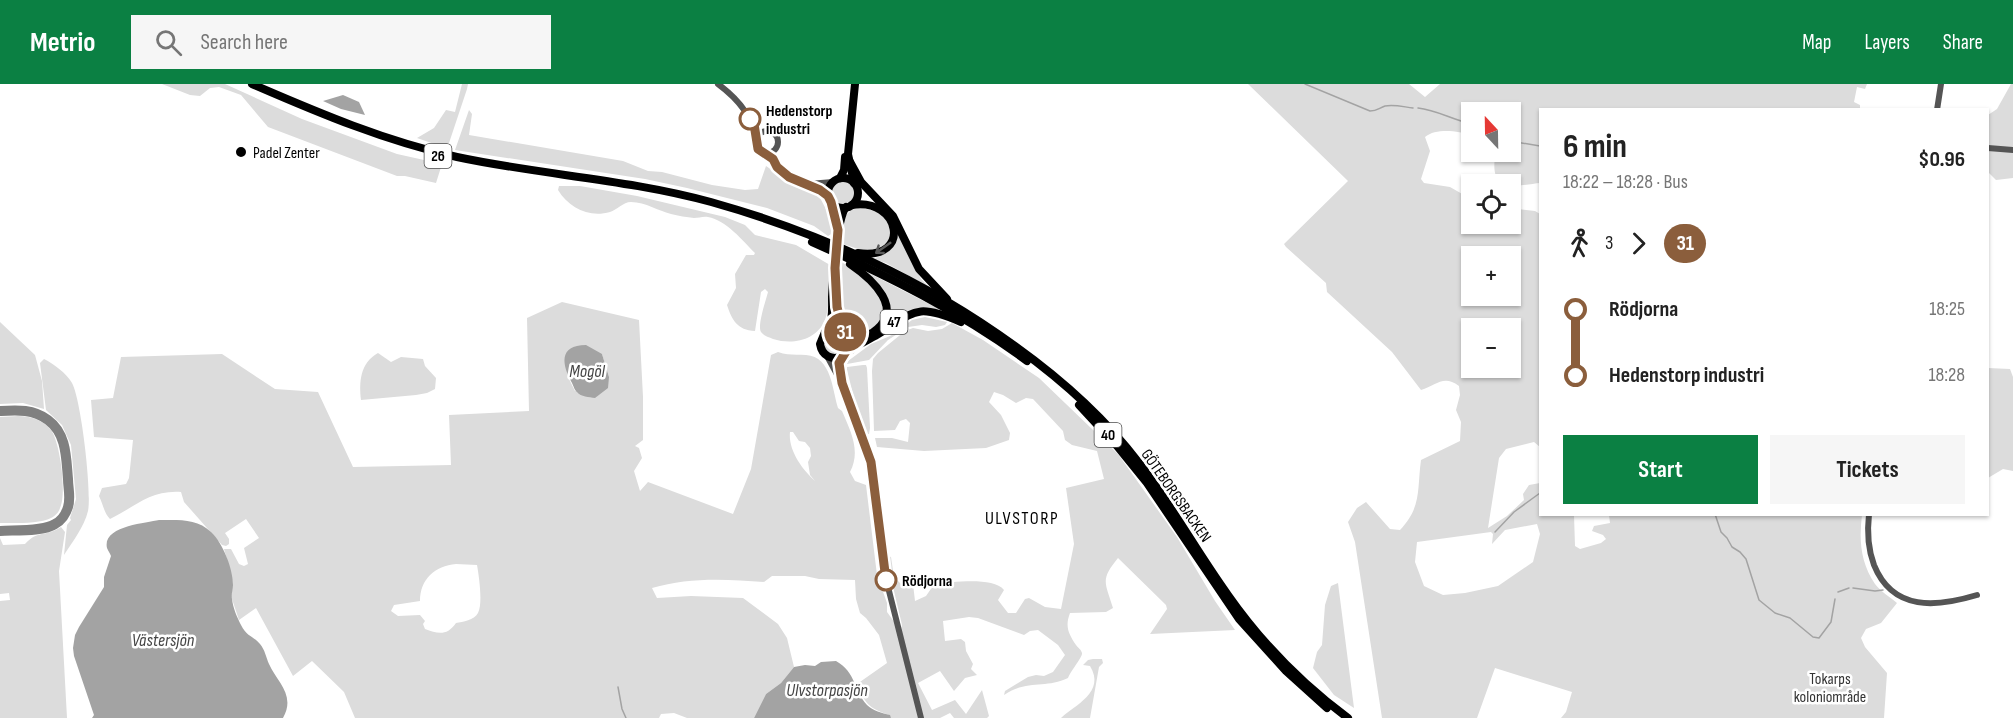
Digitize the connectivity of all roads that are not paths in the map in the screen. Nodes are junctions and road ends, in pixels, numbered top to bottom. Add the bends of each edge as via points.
1 (243, 84) edge
2 (252, 84) edge
3 (718, 84) edge
4 (854, 84) edge
5 (1941, 84) edge
6 (1937, 108) edge
7 (754, 124) junction
8 (765, 131) junction
9 (756, 138) junction
10 (1989, 148) edge
11 (775, 150) junction
12 (2013, 150) edge
13 (763, 153) junction
14 (773, 159) junction
15 (849, 160) junction
16 (836, 180) junction
17 (854, 183) junction
18 (805, 184) junction
19 (858, 192) junction
20 (830, 199) junction
21 (878, 201) junction
22 (849, 206) junction
23 (838, 233) junction
24 (830, 251) junction
25 (849, 252) junction
26 (835, 268) junction
27 (961, 310) junction
28 (828, 330) junction
29 (844, 332) junction
30 (987, 334) junction
31 (845, 354) junction
32 (827, 356) junction
33 (842, 383) junction
34 (1869, 516) edge
35 (1977, 595) dead end
36 (921, 718) edge
37 (1339, 718) edge
38 (1348, 718) edge

1 - 24 highway, 26 via 309,113 420,151 681,199 764,223
2 - 25 highway, 26 via 333,119 420,147 691,197 762,218
3 - 7 street via 735,98
4 - 15 highway
4 - 16 highway via 844,170
5 - 6 street
7 - 8 street
7 - 9 street
8 - 9 street
8 - 11 street via 778,138
9 - 13 street via 756,146
10 - 12 street
11 - 13 street
11 - 14 street
13 - 14 street
14 - 18 street via 783,172
15 - 17 highway
15 - 21 highway
16 - 17 highway via 846,178
16 - 18 street
16 - 20 highway via 830,186
17 - 19 highway
18 - 20 street
19 - 21 highway
19 - 22 highway
20 - 22 highway, 26 via 837,206
20 - 23 highway
21 - 27 highway via 893,216 919,269
22 - 23 highway via 841,214
22 -> 25 highway, 26 via 867,204 882,210 892,223 894,234 880,253
23 - 26 highway
24 - 29 highway, 26 via 877,286 886,304 882,322 872,333 857,338
24 - 30 highway, 40 via 905,286
25 - 27 highway, 40
26 - 28 highway
26 - 29 highway via 837,307
27 - 38 highway, GÖTEBORGSBACKEN / 40 via 1030,357 1109,428 1159,489 1248,621 1290,667
28 - 29 highway
28 - 32 highway via 820,344
29 - 31 highway via 850,345
30 - 31 highway, 47 via 942,313 920,311 896,321
30 - 37 highway, GÖTEBORGSBACKEN / 40 via 1044,374 1104,430 1147,483 1239,619 1286,671
31 - 32 highway
31 - 33 street via 839,363
32 - 33 street
33 - 36 street via 871,462 887,583
34 - 35 street via 1869,549 1879,576 1890,590 1926,604

